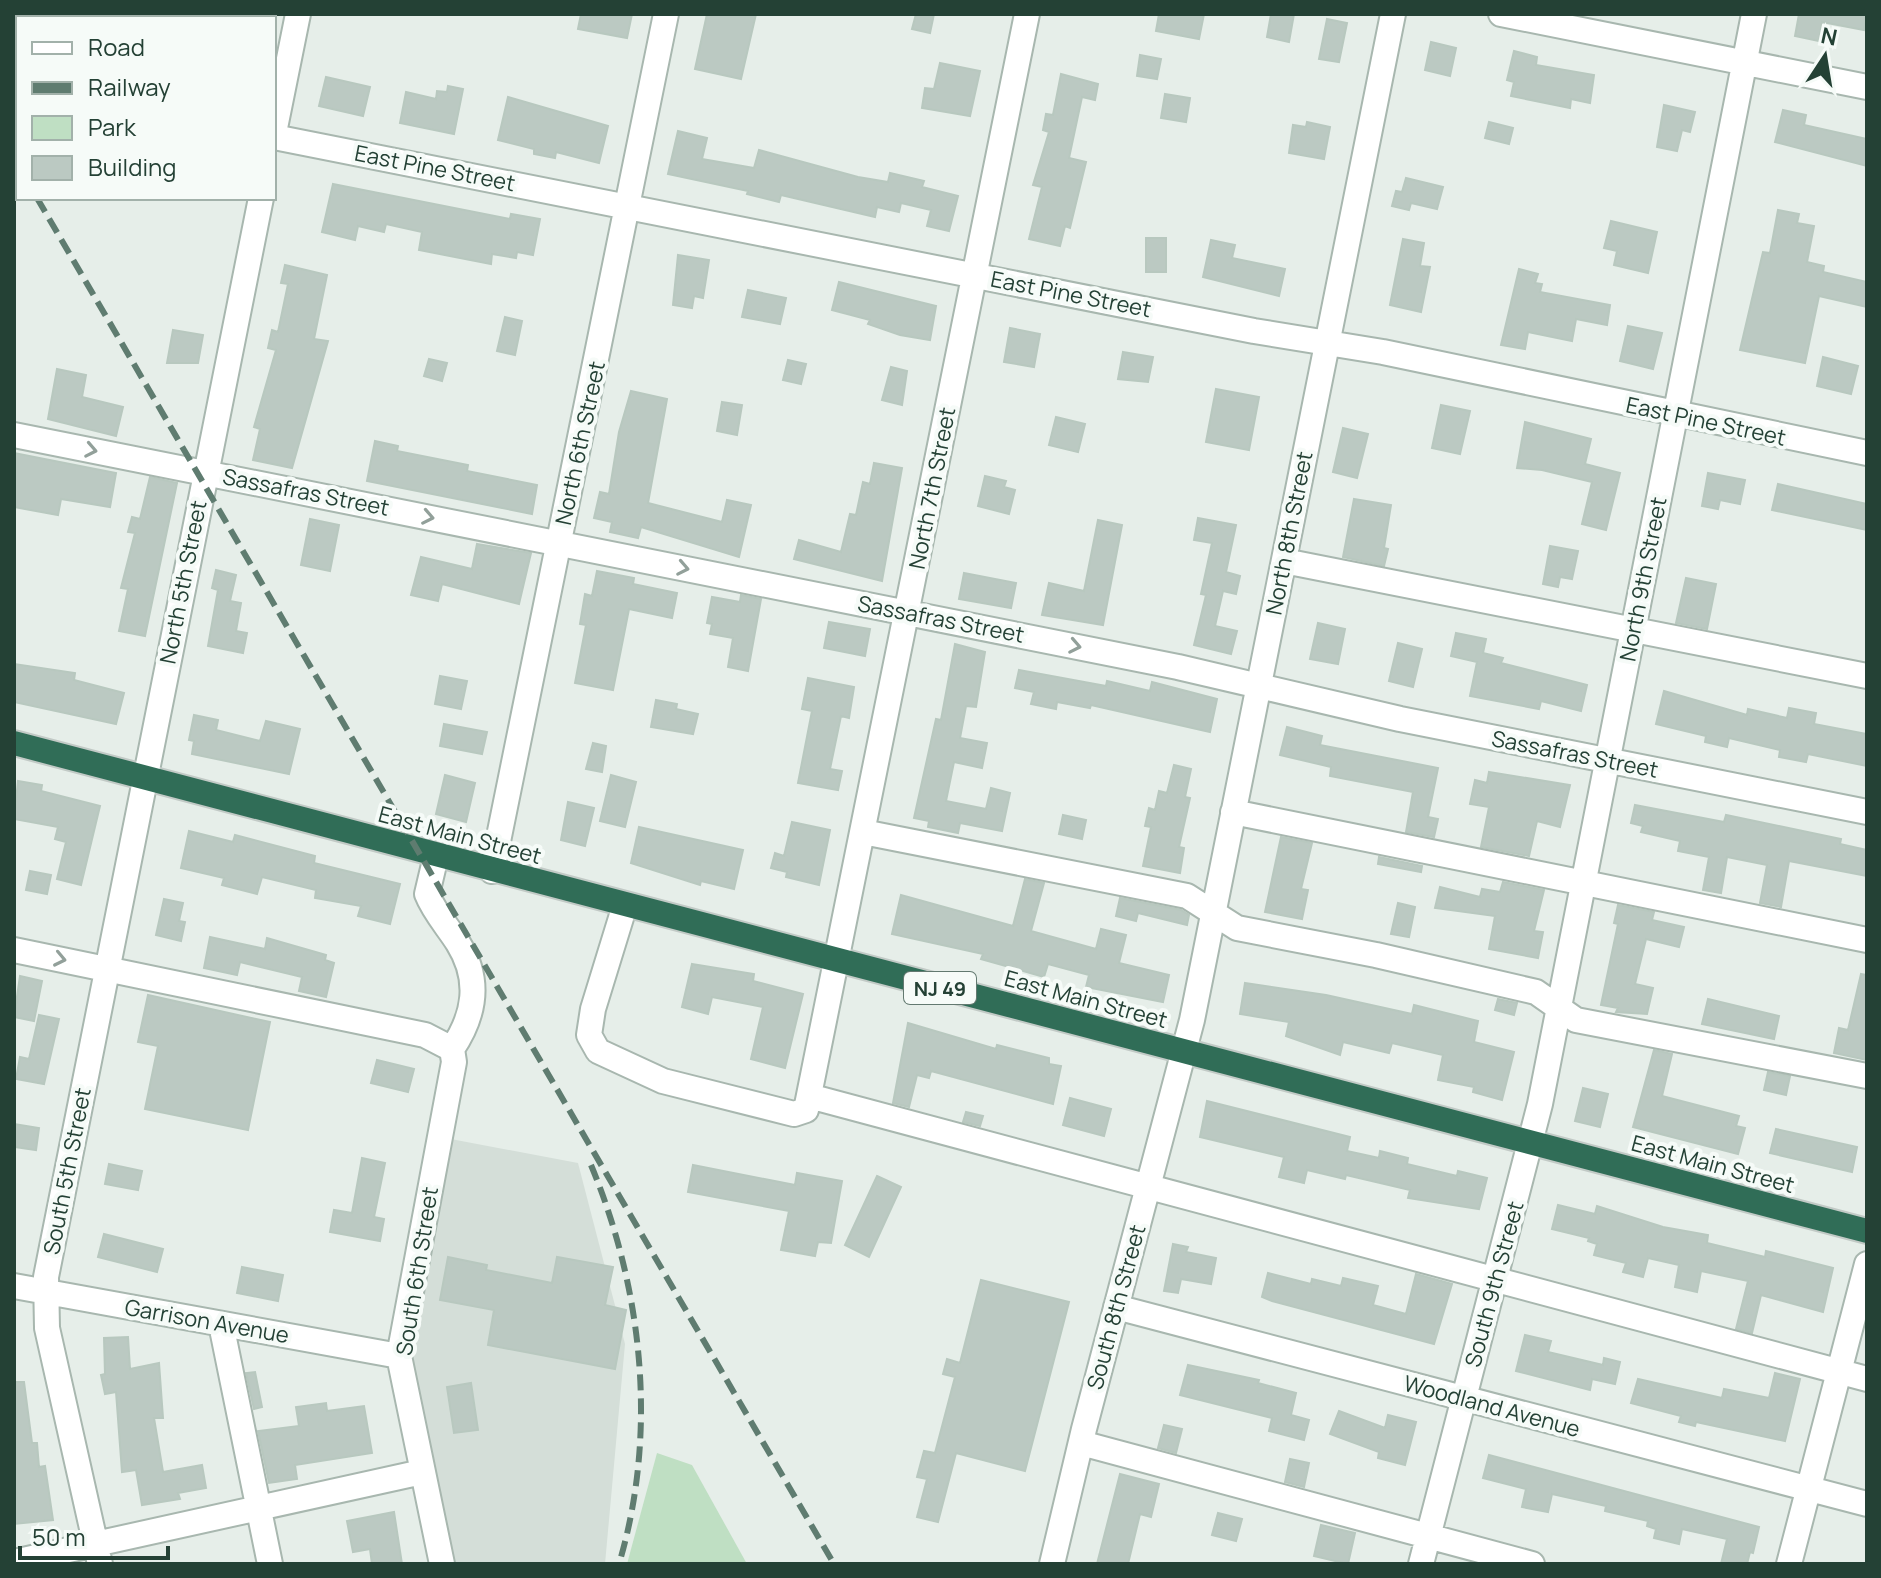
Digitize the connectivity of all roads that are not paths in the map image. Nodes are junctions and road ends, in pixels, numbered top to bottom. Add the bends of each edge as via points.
1 (298, 14) edge
2 (666, 14) edge
3 (1027, 14) edge
4 (1393, 14) edge
5 (1501, 14) edge
6 (1754, 14) edge
7 (1745, 62) junction
8 (1867, 87) edge
9 (276, 125) edge
10 (276, 135) edge
11 (261, 200) edge
12 (626, 205) junction
13 (975, 275) junction
14 (1328, 343) junction
15 (1675, 415) junction
16 (14, 435) edge
17 (1867, 453) edge
18 (205, 472) junction
19 (559, 543) junction
20 (1284, 561) junction
21 (907, 613) junction
22 (1633, 631) junction
23 (1867, 676) edge
24 (1258, 686) junction
25 (14, 743) edge
26 (1608, 760) junction
27 (145, 778) junction
28 (1233, 812) junction
29 (1867, 812) edge
30 (863, 832) junction
31 (436, 856) junction
32 (492, 871) junction
33 (1584, 883) junction
34 (625, 905) junction
35 (1213, 913) junction
36 (1867, 940) edge
37 (14, 950) edge
38 (837, 961) junction
39 (107, 969) junction
40 (1559, 1008) junction
41 (452, 1049) junction
42 (1184, 1052) junction
43 (1867, 1076) edge
44 (809, 1096) junction
45 (1530, 1143) junction
46 (1148, 1188) junction
47 (1867, 1231) edge
48 (1867, 1264) edge
49 (1495, 1279) junction
50 (14, 1286) edge
51 (45, 1292) junction
52 (1116, 1307) junction
53 (221, 1324) junction
54 (399, 1356) junction
55 (1840, 1371) junction
56 (1867, 1379) edge
57 (1464, 1398) junction
58 (1081, 1443) junction
59 (422, 1472) junction
60 (1809, 1489) junction
61 (1867, 1504) edge
62 (258, 1508) junction
63 (1428, 1536) junction
64 (98, 1554) edge
65 (14, 1562) edge
66 (270, 1564) edge
67 (442, 1564) edge
68 (1052, 1564) edge
69 (1421, 1564) edge
70 (1532, 1564) edge
71 (1789, 1564) edge

1 - 9 street
2 - 12 street, North 6th Street
3 - 13 street, North 7th Street
4 - 14 street, North 8th Street
5 - 7 street
6 - 7 street, North 9th Street
7 - 8 street
7 - 15 street, North 9th Street
10 - 12 street, East Pine Street
11 - 18 street, North 5th Street
12 - 13 street, East Pine Street
12 - 19 street, North 6th Street
13 - 14 street, East Pine Street
13 - 21 street, North 7th Street
14 - 15 street, East Pine Street
14 - 20 street, North 8th Street
15 - 17 street, East Pine Street
15 - 22 street, North 9th Street
16 -> 18 street, Sassafras Street
18 -> 19 street, Sassafras Street
18 - 27 street, North 5th Street
19 -> 21 street, Sassafras Street
19 - 32 street, North 6th Street
20 - 22 street
20 - 24 street, North 8th Street
21 -> 24 street, Sassafras Street
21 - 30 street, North 7th Street
22 - 23 street
22 - 26 street, North 9th Street
24 - 26 street, Sassafras Street
24 - 28 street, North 8th Street
25 - 27 highway, East Main Street / NJ 49
26 - 29 street, Sassafras Street
26 - 33 street, North 9th Street
27 - 31 highway, East Main Street / NJ 49
27 - 39 street, South 5th Street
28 - 33 street
28 - 35 street, North 8th Street
30 - 35 street via 1187,896
30 - 38 street, North 7th Street
31 - 32 highway, East Main Street / NJ 49
31 - 41 street via 427,894 460,945 473,990 473,1012
32 - 34 highway, East Main Street / NJ 49
33 - 36 street
33 - 40 street, North 9th Street
34 - 38 highway, East Main Street / NJ 49
34 - 44 street via 593,1009 589,1035 598,1051 663,1081 794,1114 806,1110
35 - 40 street via 1237,928 1536,992
35 - 42 street, North 8th Street
37 -> 39 street
38 - 42 highway, East Main Street / NJ 49
38 - 44 street, North 7th Street
39 - 41 street via 425,1035
39 - 51 street, South 5th Street
40 - 43 street via 1576,1020
40 - 45 street, North 9th Street
41 - 54 street, South 6th Street via 454,1062
42 - 45 highway, East Main Street / NJ 49
42 - 46 street, South 8th Street
44 - 46 street
45 - 47 highway, East Main Street / NJ 49
45 - 49 street, South 9th Street
46 - 49 street
46 - 52 street, South 8th Street
48 - 55 street
49 - 55 street
49 - 57 street, South 9th Street
50 - 51 street, Garrison Avenue
51 - 53 street, Garrison Avenue
51 - 64 street, South 5th Street via 47,1328
52 - 57 street, Woodland Avenue
52 - 58 street, South 8th Street
53 - 54 street, Garrison Avenue
53 - 62 street
54 - 59 street, South 6th Street
55 - 56 street
55 - 60 street
57 - 60 street, Woodland Avenue
57 - 63 street, South 9th Street
58 - 63 street
58 - 68 street, South 8th Street
59 - 62 street
59 - 67 street, South 6th Street
60 - 61 street, Woodland Avenue
60 - 71 street
62 - 64 street
62 - 66 street
63 - 69 street, South 9th Street
63 - 70 street
64 - 65 street

